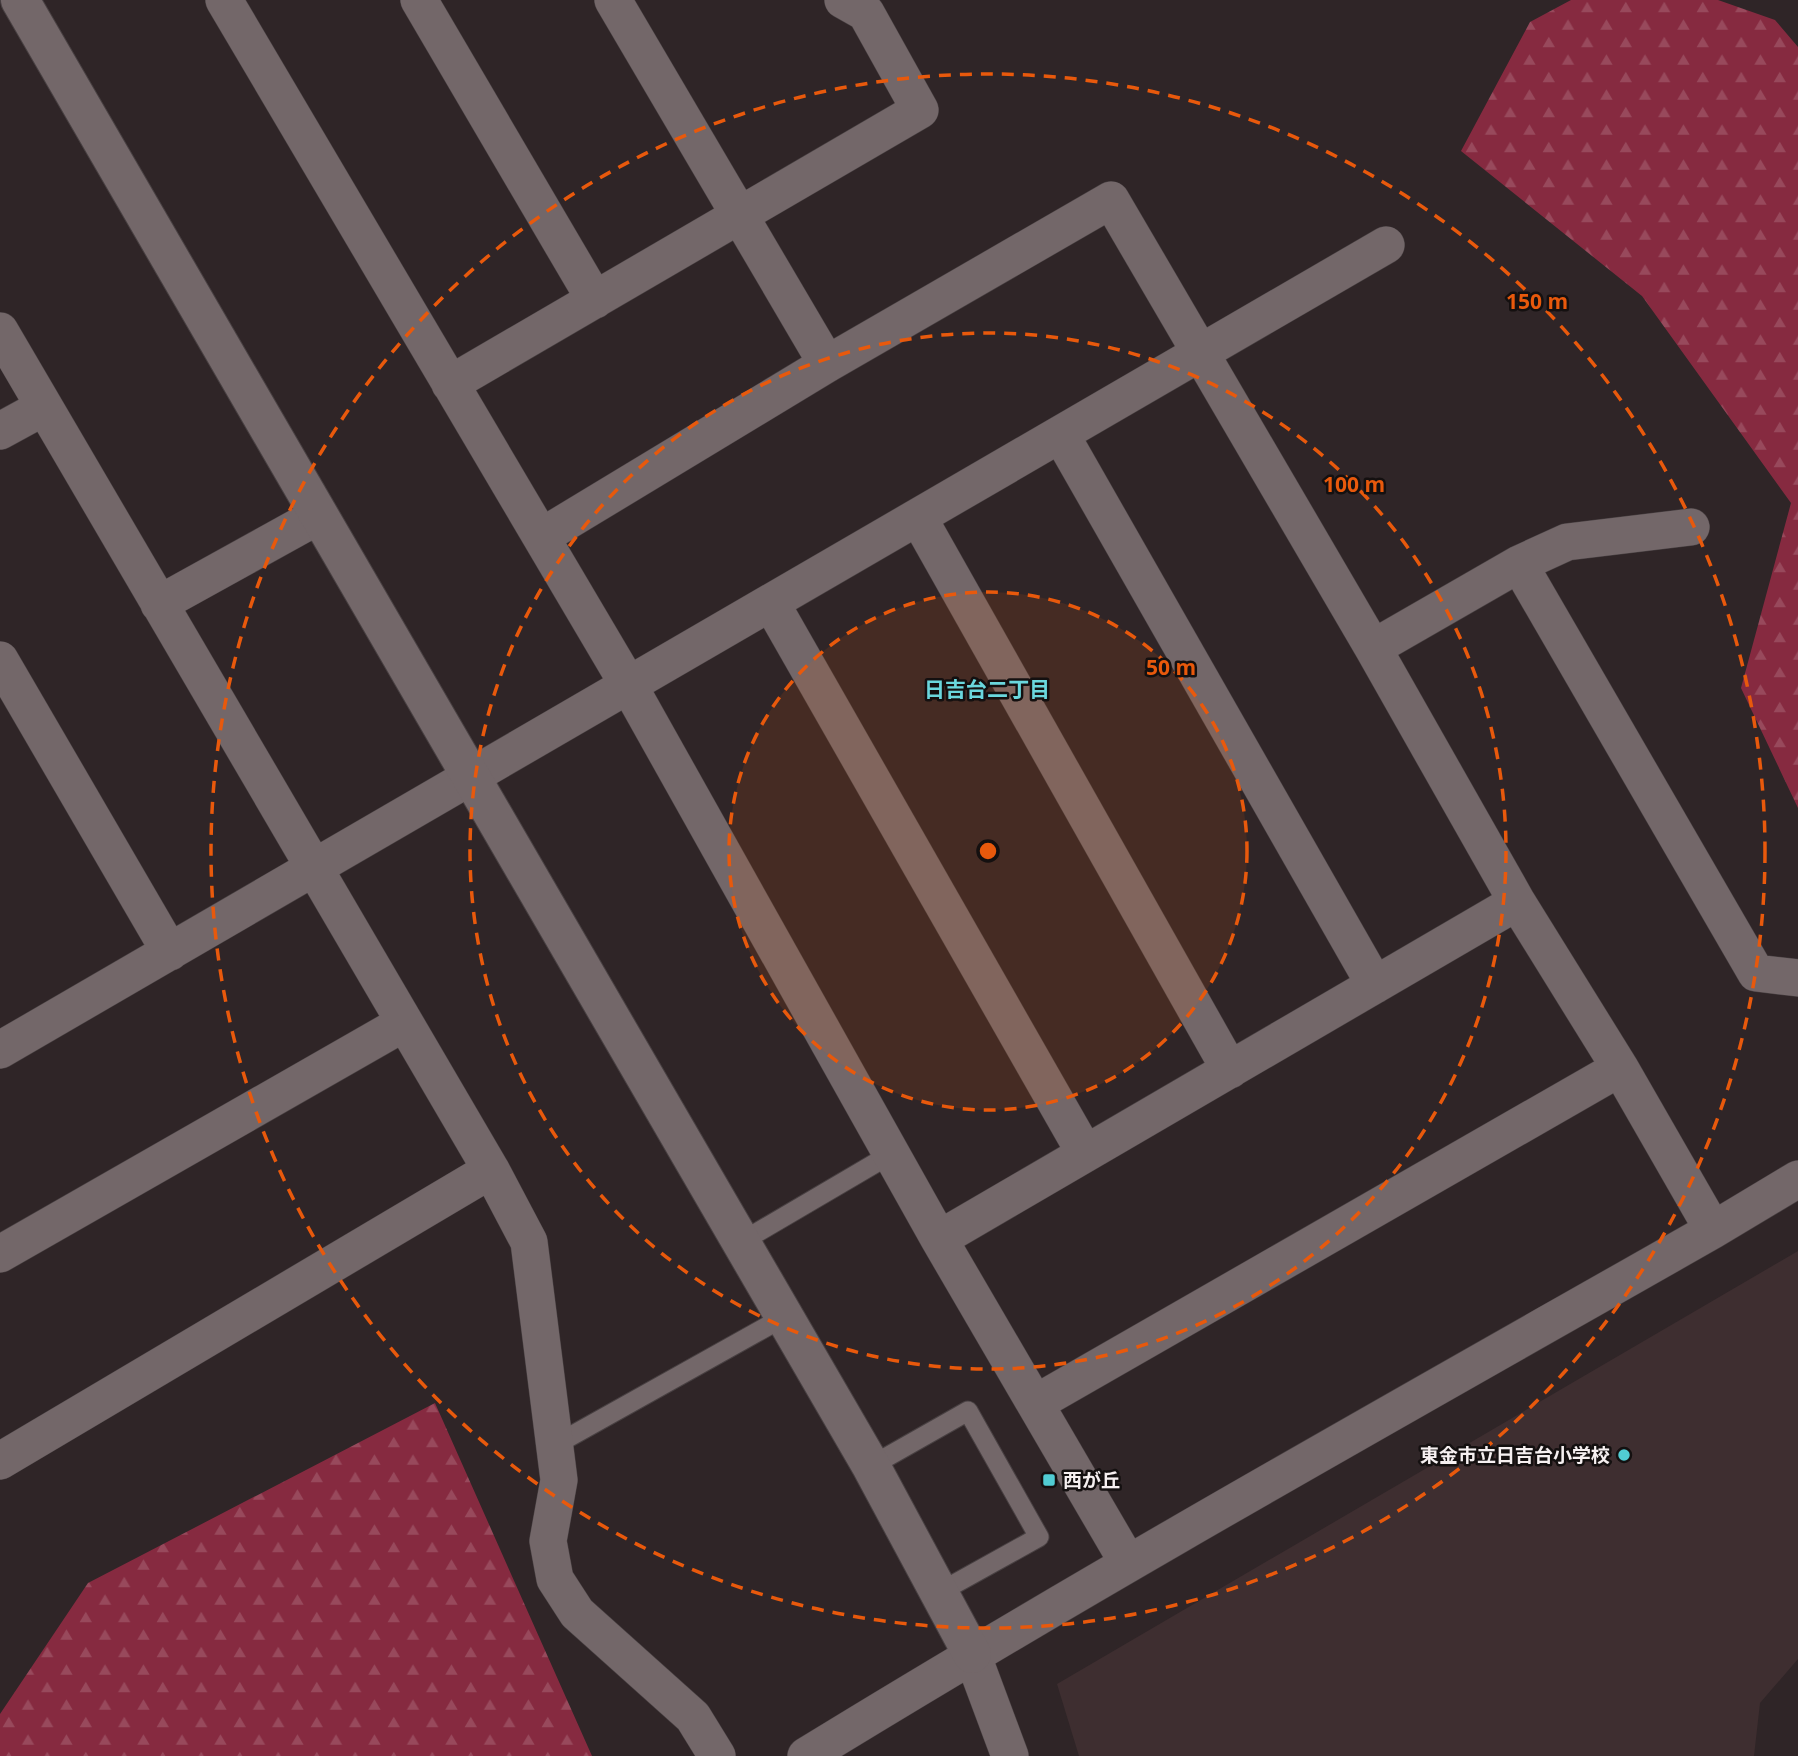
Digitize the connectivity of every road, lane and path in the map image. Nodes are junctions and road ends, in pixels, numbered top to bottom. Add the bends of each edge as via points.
1 (19, 0) edge
2 (224, 0) edge
3 (419, 0) edge
4 (613, 0) edge
5 (843, 0) edge
6 (740, 215) junction
7 (1387, 246) dead end
8 (595, 300) junction
9 (0, 331) edge
10 (1201, 353) junction
11 (827, 364) junction
12 (450, 384) junction
13 (44, 407) junction
14 (0, 430) edge
15 (1061, 435) junction
16 (318, 516) junction
17 (918, 517) junction
18 (1691, 527) dead end
19 (541, 537) junction
20 (1519, 564) junction
21 (771, 603) junction
22 (159, 604) junction
23 (1373, 648) junction
24 (0, 660) edge
25 (629, 686) junction
26 (471, 777) junction
27 (315, 868) junction
28 (1517, 902) junction
29 (170, 952) junction
30 (1798, 978) edge
31 (1375, 985) junction
32 (404, 1023) junction
33 (0, 1051) edge
34 (1620, 1068) junction
35 (1230, 1070) junction
36 (1085, 1153) junction
37 (891, 1154) junction
38 (491, 1170) junction
39 (1798, 1179) edge
40 (1713, 1230) junction
41 (939, 1239) junction
42 (741, 1242) junction
43 (0, 1254) edge
44 (784, 1317) junction
45 (1036, 1404) junction
46 (555, 1445) junction
47 (0, 1461) edge
48 (871, 1466) junction
49 (1128, 1563) junction
50 (940, 1592) junction
51 (972, 1654) junction
52 (718, 1756) edge
53 (806, 1756) edge
54 (1010, 1756) edge

1 - 16 street
2 - 12 street
3 - 8 street
4 - 6 street
5 - 6 street via 866,13 920,110
6 - 8 street
6 - 11 street
7 - 10 street
8 - 12 street
9 - 13 street
10 - 11 street via 1111,200
10 - 15 street
10 - 23 street
11 - 19 street
12 - 19 street
13 - 14 street
13 - 22 street
15 - 17 street
15 - 31 street
16 - 22 street
16 - 26 street
17 - 21 street
17 - 35 street
18 - 20 street via 1567,542
19 - 25 street
20 - 23 street
20 - 30 street via 1756,973
21 - 25 street
21 - 36 street
22 - 27 street
23 - 28 street
24 - 29 street
25 - 26 street
25 - 37 street
26 - 27 street
26 - 42 street
27 - 29 street
27 - 32 street
28 - 31 street
28 - 34 street
29 - 33 street
31 - 35 street
32 - 38 street
32 - 43 street
34 - 40 street
34 - 45 street
35 - 36 street
36 - 41 street
37 - 41 street
37 - 42 lane
38 - 46 street via 529,1242
38 - 47 street
39 - 40 street
40 - 49 street
41 - 45 street
42 - 44 street
44 - 46 lane
44 - 48 street
45 - 49 street
46 - 52 street via 559,1479 548,1541 555,1579 577,1613 693,1717
48 - 50 street
48 - 50 lane via 968,1411 1040,1536
49 - 51 street
50 - 51 street
51 - 53 street
51 - 54 street

